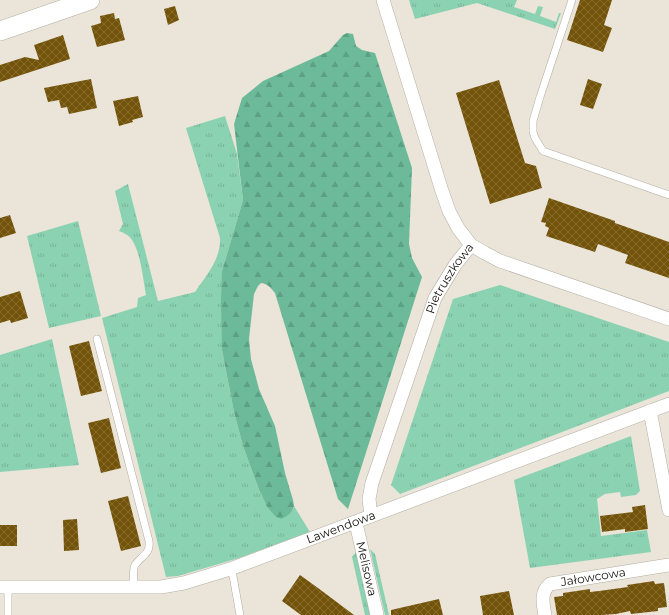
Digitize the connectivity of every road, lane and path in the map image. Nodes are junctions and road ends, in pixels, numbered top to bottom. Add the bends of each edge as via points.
1 (90, 0) edge
2 (383, 0) edge
3 (572, 0) edge
4 (0, 31) edge
5 (669, 195) edge
6 (471, 245) junction
7 (669, 319) edge
8 (97, 339) dead end
9 (669, 404) edge
10 (650, 411) junction
11 (669, 510) edge
12 (371, 516) junction
13 (356, 522) junction
14 (669, 565) edge
15 (230, 569) junction
16 (4, 587) edge
17 (134, 588) junction
18 (8, 615) edge
19 (240, 615) edge
20 (377, 615) edge
21 (545, 615) edge

1 - 4 main road
2 - 6 street, Pietruszkowa via 441,188 458,228
3 - 5 lane via 533,121 533,132 539,147 543,151
6 - 7 street via 500,261
6 - 12 street, Pietruszkowa via 454,265 435,298 372,483 369,499
8 - 17 lane via 149,541 148,552 134,568
9 - 10 street, Lawendowa
10 - 11 street
10 - 12 street, Lawendowa
12 - 13 street, Lawendowa
13 - 15 street, Lawendowa
13 - 20 street, Melisowa
14 - 21 street, Jałowcowa via 550,584 544,592
15 - 17 street, Lawendowa via 184,583
15 - 19 lane
16 - 17 street, Lawendowa
16 - 18 lane

